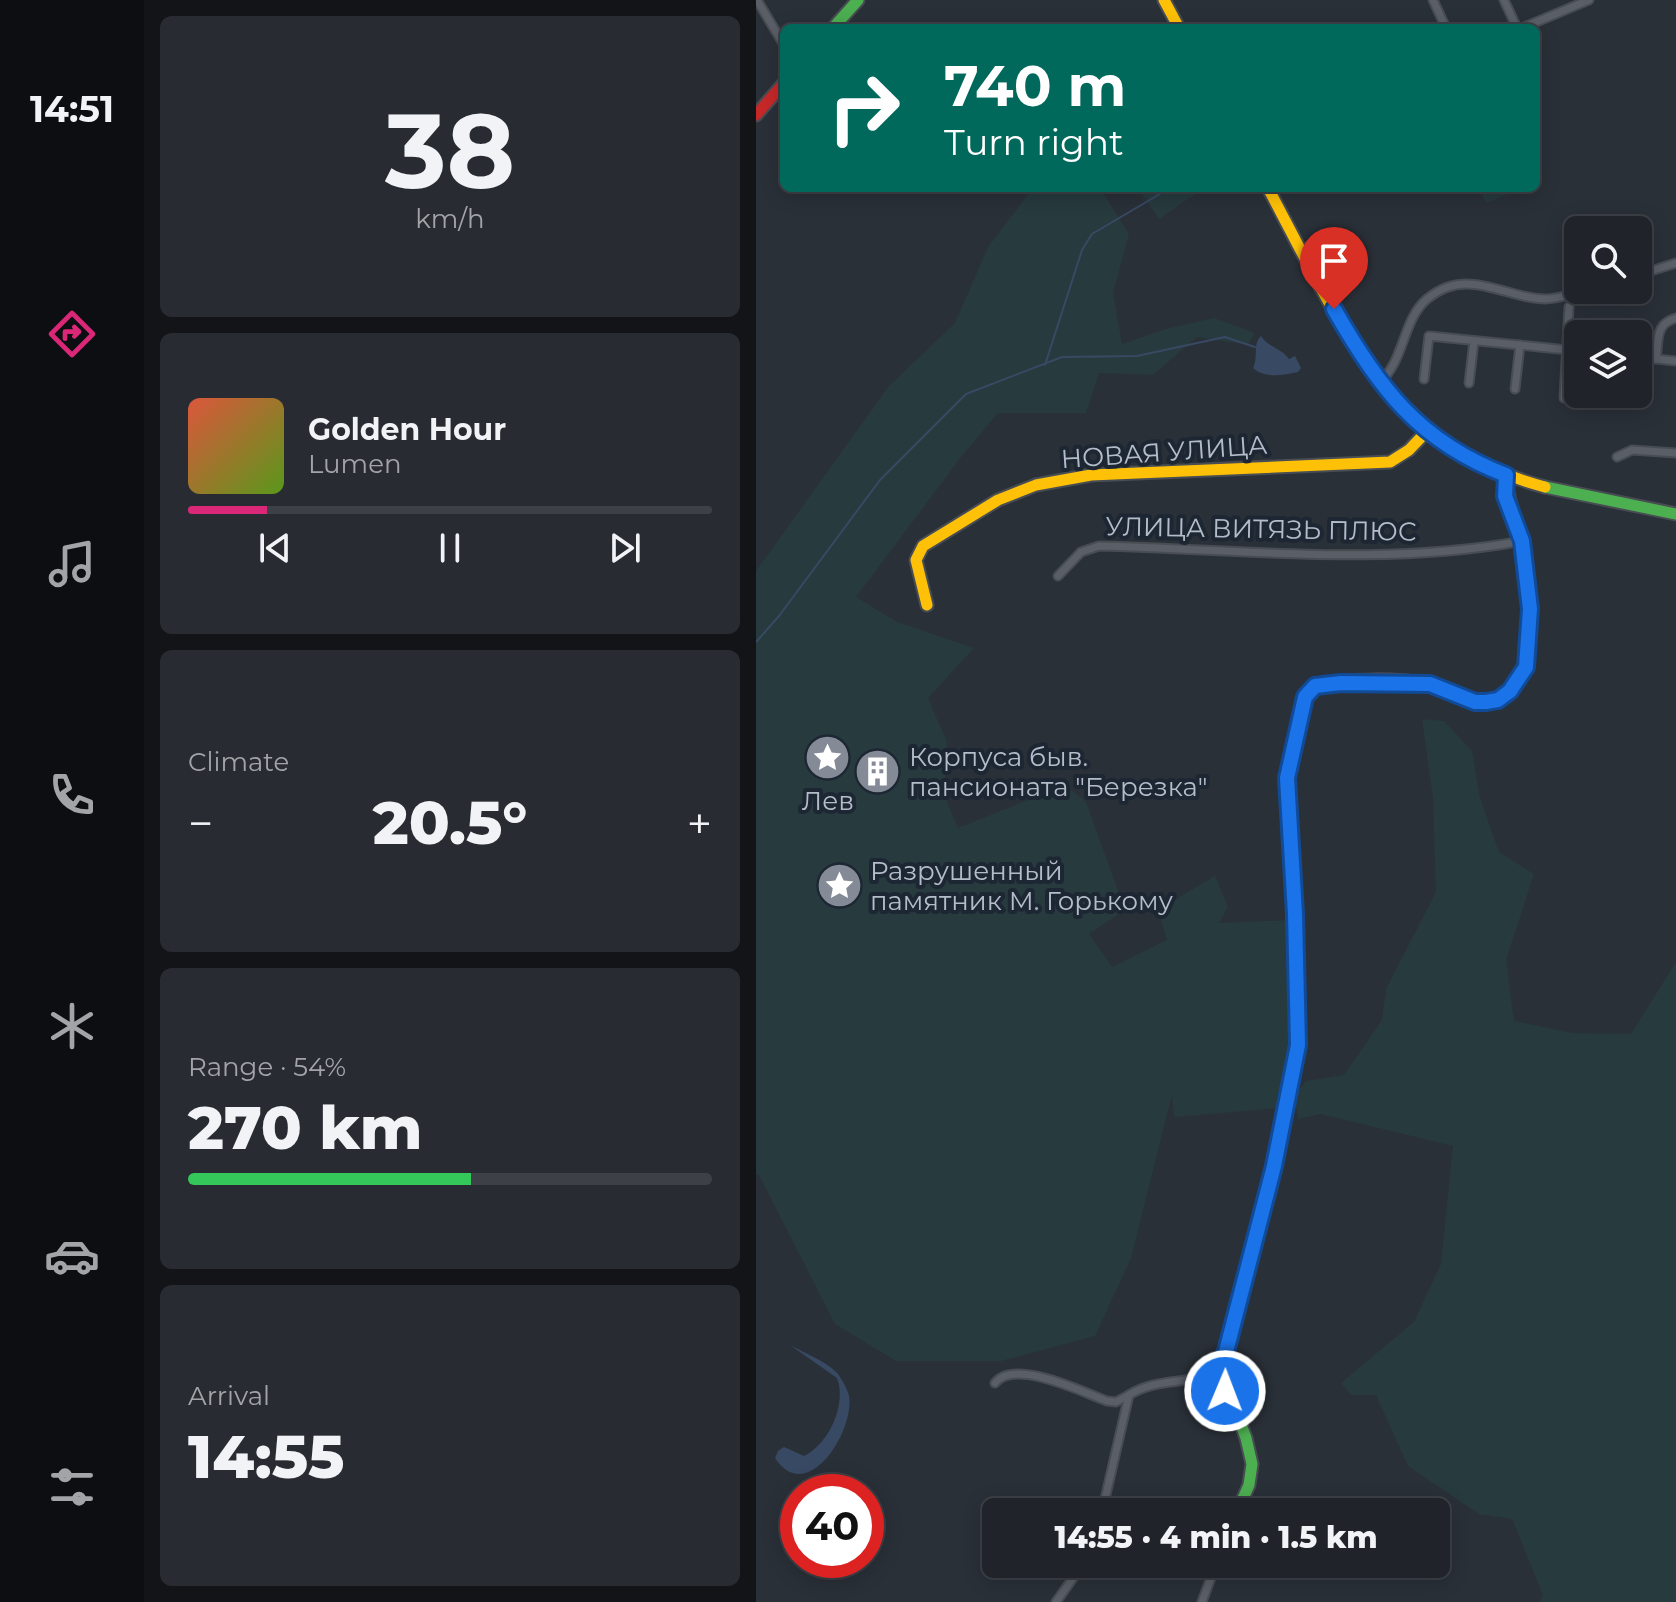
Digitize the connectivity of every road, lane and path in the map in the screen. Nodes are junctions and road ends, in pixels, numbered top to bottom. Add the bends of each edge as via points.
1 (757, 0) edge
2 (858, 0) edge
3 (1164, 0) edge
4 (1433, 0) edge
5 (1504, 0) edge
6 (1589, 0) edge
7 (837, 24) edge
8 (1177, 24) edge
9 (1444, 24) edge
10 (1517, 24) edge
11 (1529, 24) edge
12 (780, 38) edge
13 (780, 88) edge
14 (756, 115) edge
15 (1270, 192) edge
16 (1676, 263) edge
17 (1652, 271) edge
18 (1564, 295) edge
19 (1569, 307) dead end
20 (1676, 318) edge
21 (1568, 320) edge
22 (1474, 341) junction
23 (1520, 345) junction
24 (1564, 350) edge
25 (1652, 359) edge
26 (1656, 359) junction
27 (1676, 361) edge
28 (1424, 379) dead end
29 (1379, 383) junction
30 (1469, 383) dead end
31 (1515, 389) dead end
32 (1427, 431) junction
33 (1676, 453) edge
34 (1617, 457) dead end
35 (1506, 475) junction
36 (1676, 514) edge
37 (1522, 541) junction
38 (1058, 576) dead end
39 (927, 605) dead end
40 (1221, 1371) junction
41 (995, 1383) dead end
42 (1129, 1395) junction
43 (1105, 1498) edge
44 (1243, 1498) edge
45 (1073, 1578) edge
46 (1211, 1578) edge
47 (1056, 1602) edge
48 (1202, 1602) edge

1 - 12 street
2 - 7 street
3 - 8 street
4 - 9 street
5 - 10 street
6 - 11 street
13 - 14 street
15 - 29 street
16 - 17 street
18 - 29 street via 1546,299 1474,285 1435,293 1420,305 1391,373
19 - 21 street
20 - 26 street via 1661,326
22 - 23 street
22 - 28 street via 1429,336
22 - 30 street
23 - 24 street
23 - 31 street
25 - 26 street
26 - 27 street
29 - 32 street
32 - 35 street via 1463,456
32 - 39 street, НОВАЯ УЛИЦА via 1390,462 1091,475 1036,485 998,500 923,546 916,560
33 - 34 street via 1632,450
35 - 36 street
35 - 37 street via 1505,496
37 - 38 street, УЛИЦА ВИТЯЗЬ ПЛЮС via 1455,551 1287,555 1099,546 1081,552
37 - 40 street via 1530,609 1526,667 1498,700 1475,702 1430,684 1385,683 1323,684 1305,697 1287,778 1298,1045 1278,1148
40 - 42 street via 1196,1381 1148,1385
40 - 44 street via 1252,1457
41 - 42 street via 1003,1375 1029,1374 1107,1401
42 - 43 street
45 - 47 street
46 - 48 street

